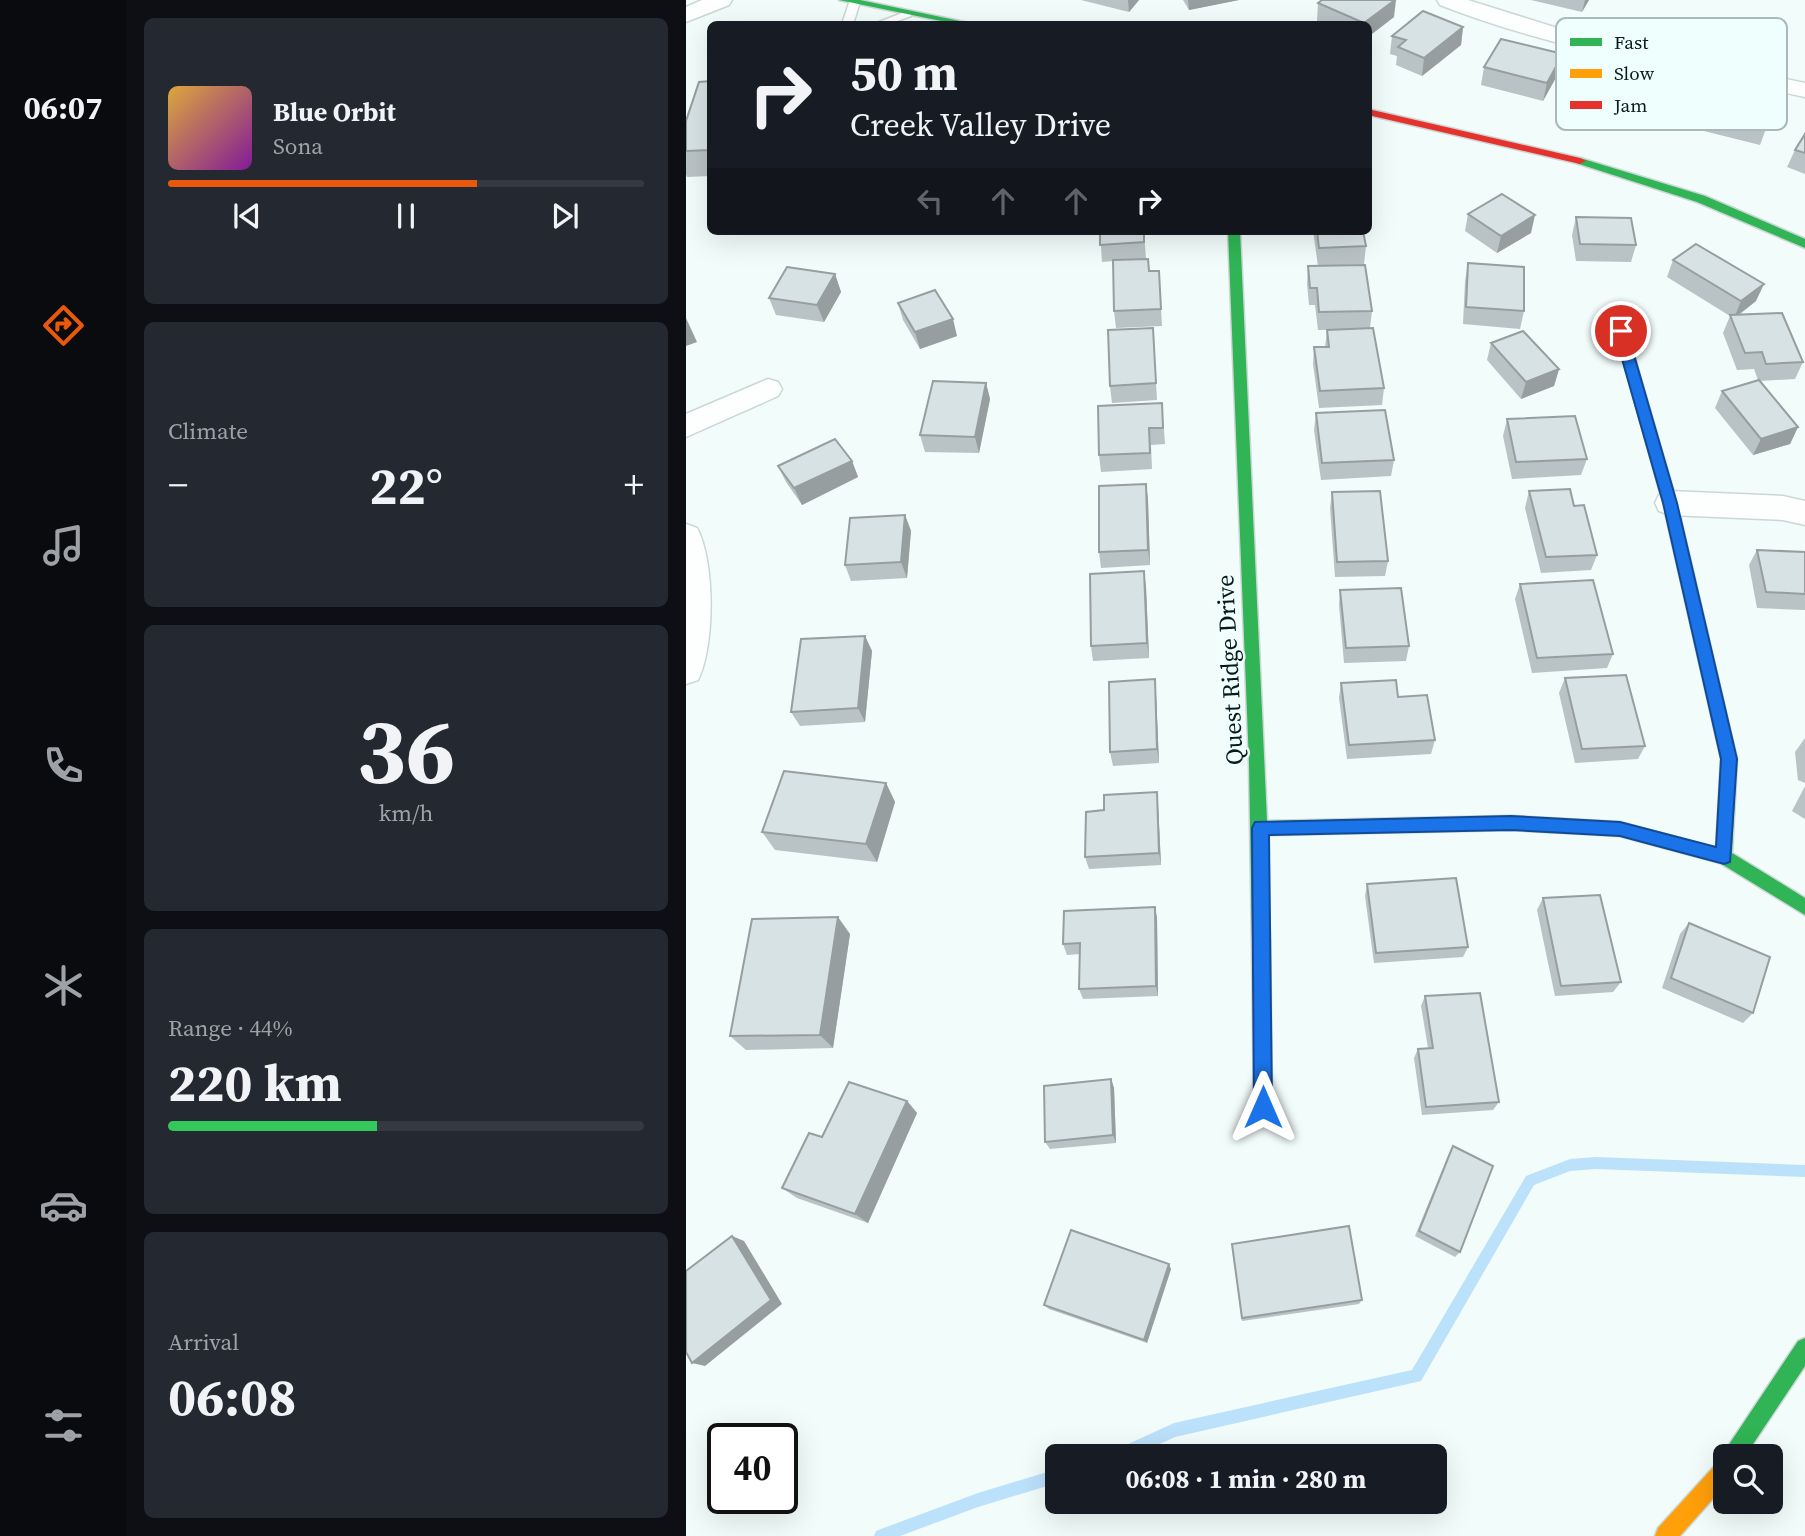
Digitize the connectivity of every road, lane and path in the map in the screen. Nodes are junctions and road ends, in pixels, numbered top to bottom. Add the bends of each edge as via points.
1 (721, 0) edge
2 (1448, 0) edge
3 (849, 1) edge
4 (907, 14) junction
5 (686, 15) edge
6 (847, 21) edge
7 (888, 21) edge
8 (950, 21) edge
9 (1556, 36) edge
10 (1787, 86) edge
11 (1805, 90) edge
12 (1372, 113) edge
13 (1234, 235) edge
14 (1805, 244) edge
15 (1621, 331) dead end
16 (768, 389) dead end
17 (686, 426) edge
18 (1670, 503) junction
19 (1805, 513) edge
20 (686, 536) edge
21 (686, 670) edge
22 (1260, 828) junction
23 (1724, 857) junction
24 (1805, 907) edge
25 (1263, 1107) dead end
26 (1805, 1348) edge
27 (1741, 1444) edge
28 (1713, 1483) edge
29 (1666, 1536) edge

1 - 5 street
2 - 9 street via 1508,24
3 - 4 main road
3 - 6 lane
4 - 7 lane
4 - 8 main road
10 - 11 street
12 - 14 main road via 1500,141 1677,189
13 - 22 main road, Quest Ridge Drive
15 - 18 main road
16 - 17 street
18 - 19 street
18 - 23 main road via 1729,759
20 - 21 street via 695,578
22 - 23 main road via 1511,823 1606,828
22 - 25 main road, Quest Ridge Drive
23 - 24 main road
26 - 27 main road
28 - 29 main road

